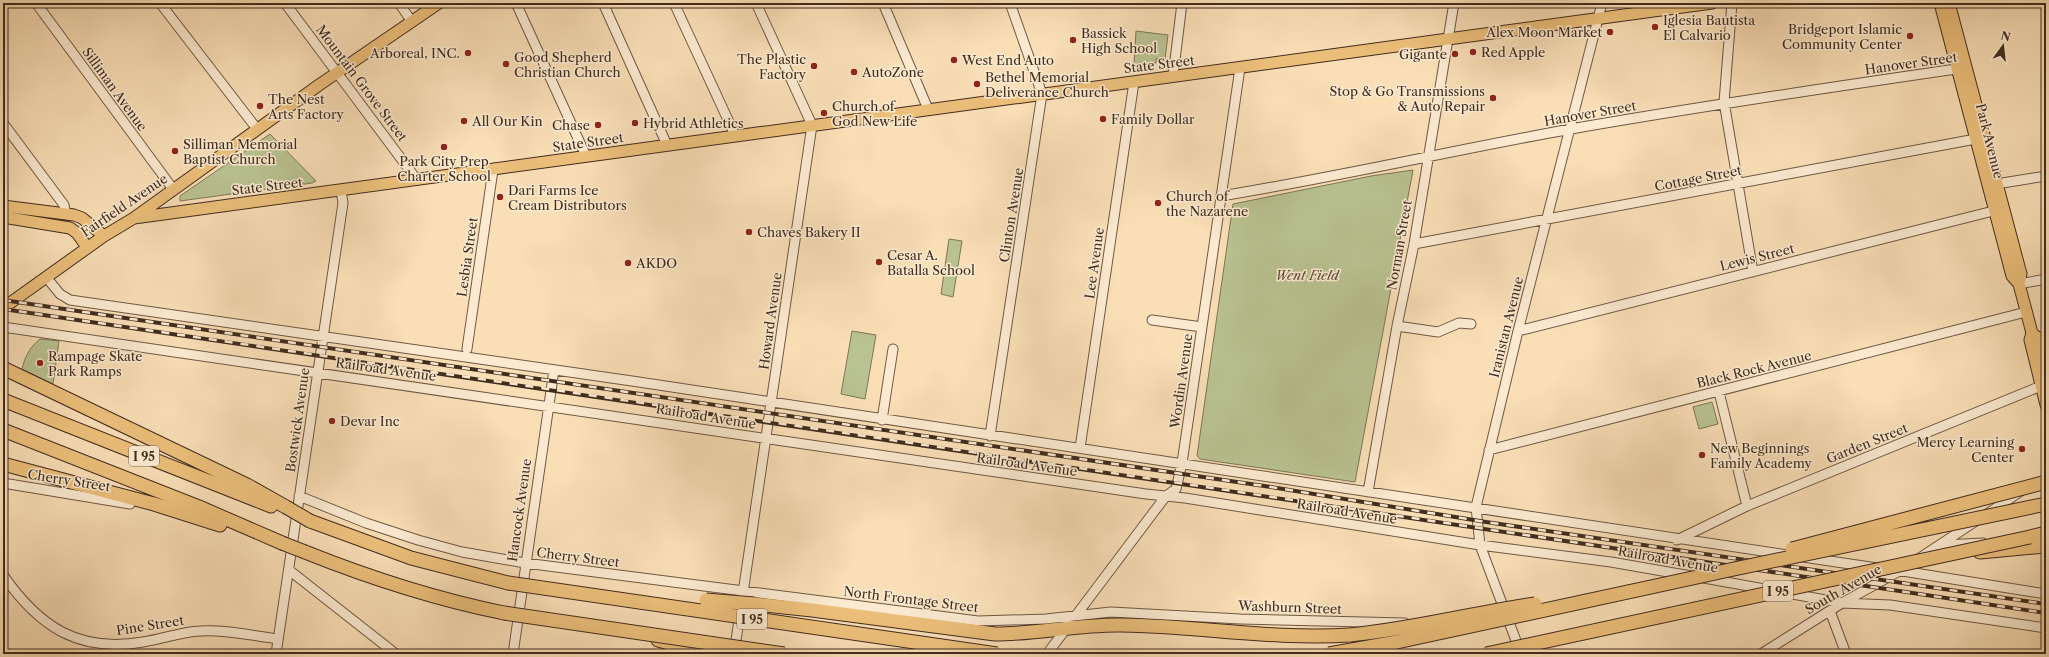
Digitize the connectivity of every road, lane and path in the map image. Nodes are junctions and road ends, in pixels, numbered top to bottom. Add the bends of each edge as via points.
1 (36, 3) edge
2 (160, 3) edge
3 (285, 3) edge
4 (400, 3) edge
5 (439, 3) edge
6 (516, 3) edge
7 (603, 3) edge
8 (674, 3) edge
9 (756, 3) edge
10 (883, 3) edge
11 (1010, 3) edge
12 (1182, 3) edge
13 (1454, 3) edge
14 (1602, 3) edge
15 (1712, 3) edge
16 (1732, 3) edge
17 (1940, 3) edge
18 (1949, 3) edge
19 (1598, 19) junction
20 (412, 22) junction
21 (1448, 38) junction
22 (1240, 68) junction
23 (1961, 69) junction
24 (338, 72) junction
25 (1173, 76) junction
26 (1134, 82) junction
27 (1042, 94) junction
28 (1724, 102) junction
29 (928, 109) junction
30 (3, 123) edge
31 (812, 125) junction
32 (257, 129) junction
33 (1570, 130) junction
34 (735, 135) junction
35 (1981, 138) junction
36 (667, 145) junction
37 (586, 156) junction
38 (1428, 157) junction
39 (493, 170) junction
40 (2046, 176) edge
41 (417, 180) junction
42 (1738, 183) junction
43 (1992, 184) junction
44 (341, 191) junction
45 (169, 192) junction
46 (1221, 196) junction
47 (3, 210) edge
48 (1998, 210) junction
49 (172, 213) junction
50 (66, 214) junction
51 (134, 218) junction
52 (1547, 220) junction
53 (104, 236) junction
54 (1414, 244) junction
55 (87, 247) junction
56 (1753, 272) junction
57 (46, 277) junction
58 (2046, 279) edge
59 (2019, 284) junction
60 (3, 308) edge
61 (2026, 312) junction
62 (1152, 320) dead end
63 (1471, 324) dead end
64 (1397, 326) junction
65 (3, 327) edge
66 (1202, 327) junction
67 (1518, 332) junction
68 (2032, 333) junction
69 (324, 338) junction
70 (467, 348) dead end
71 (893, 349) dead end
72 (2046, 366) edge
73 (3, 368) edge
74 (554, 370) junction
75 (318, 372) junction
76 (2044, 384) edge
77 (1719, 392) junction
78 (3, 400) edge
79 (772, 403) junction
80 (548, 405) junction
81 (2046, 405) edge
82 (882, 420) junction
83 (3, 430) edge
84 (990, 436) junction
85 (766, 438) junction
86 (1080, 448) junction
87 (1489, 450) junction
88 (1182, 463) junction
89 (3, 464) edge
90 (2046, 475) edge
91 (2046, 482) edge
92 (3, 483) edge
93 (1368, 492) junction
94 (299, 496) junction
95 (1166, 496) junction
96 (2046, 500) edge
97 (130, 504) dead end
98 (2046, 504) edge
99 (1747, 506) junction
100 (1476, 507) junction
101 (286, 509) junction
102 (1967, 519) junction
103 (2046, 534) edge
104 (1677, 540) junction
105 (2046, 540) edge
106 (282, 543) junction
107 (1480, 545) junction
108 (1938, 546) junction
109 (2046, 546) edge
110 (1948, 555) junction
111 (525, 563) junction
112 (1734, 568) junction
113 (289, 570) junction
114 (1900, 571) junction
115 (3, 575) edge
116 (1650, 588) junction
117 (743, 591) junction
118 (2046, 594) edge
119 (1842, 603) junction
120 (1503, 606) junction
121 (692, 610) junction
122 (1830, 611) junction
123 (1075, 616) junction
124 (1066, 628) junction
125 (1608, 628) junction
126 (2046, 628) edge
127 (629, 632) junction
128 (278, 639) junction
129 (276, 654) edge
130 (396, 654) edge
131 (513, 654) edge
132 (710, 654) edge
133 (734, 654) edge
134 (784, 654) edge
135 (997, 654) edge
136 (1047, 654) edge
137 (1329, 654) edge
138 (1486, 654) edge
139 (1512, 654) edge
140 (1521, 654) edge
141 (1761, 654) edge
142 (1846, 654) edge

1 - 45 street, Silliman Avenue
2 - 32 street
3 - 24 street, Mountain Grove Street
4 - 20 street
5 - 20 main road, Fairfield Avenue
6 - 37 street
7 - 36 street
8 - 34 street
9 - 31 street
10 - 29 street
11 - 27 street, Clinton Avenue
12 - 25 street
13 - 21 street, Norman Street
14 - 19 street, Iranistan Avenue
15 - 19 main road, State Street
16 - 28 street
17 - 23 main road, Park Avenue
18 - 23 main road, Park Avenue
19 - 21 main road, State Street
19 - 33 street, Iranistan Avenue
20 - 24 main road, Fairfield Avenue
21 - 22 main road, State Street
21 - 38 street, Norman Street
22 - 25 main road, State Street
22 - 46 street, Wordin Avenue
23 - 28 street, Hanover Street
23 - 35 main road, Park Avenue
24 - 32 main road, Fairfield Avenue
24 - 41 street, Mountain Grove Street
25 - 26 main road, State Street
26 - 27 main road, State Street
26 - 86 street, Lee Avenue
27 - 29 main road, State Street
27 - 84 street, Clinton Avenue
28 - 33 street, Hanover Street
28 - 42 street
29 - 31 main road, State Street
30 - 50 street via 64,205
31 - 34 main road, State Street
31 - 79 street, Howard Avenue
32 - 45 main road, Fairfield Avenue
33 - 38 street, Hanover Street
33 - 52 street, Iranistan Avenue
34 - 36 main road, State Street
35 - 42 street, Cottage Street
35 - 43 main road, Park Avenue
36 - 37 main road, State Street
37 - 39 main road, State Street
38 - 46 street, Hanover Street via 1280,187
38 - 54 street, Norman Street
39 - 41 main road, State Street
39 - 70 street, Lesbia Street
40 - 43 street
41 - 44 main road, State Street
42 - 52 street, Cottage Street
42 - 56 street
43 - 48 main road, Park Avenue
44 - 49 main road, State Street
44 - 69 street, Bostwick Avenue via 343,203
45 - 49 main road via 165,205
45 - 51 main road, Fairfield Avenue
46 - 66 street, Wordin Avenue
47 - 50 main road
47 - 55 main road via 70,228
48 - 56 street, Lewis Street
48 - 59 main road, Park Avenue via 2012,276
49 - 51 main road, State Street
50 - 53 main road via 82,218
51 - 53 main road, Fairfield Avenue
52 - 54 street, Cottage Street
52 - 67 street, Iranistan Avenue
53 - 55 main road, Fairfield Avenue
54 - 64 street, Norman Street
55 - 57 main road, Fairfield Avenue
56 - 67 street, Lewis Street
57 - 60 main road, Fairfield Avenue
57 - 69 street, Railroad Avenue via 60,294 70,300
58 - 59 street
59 - 61 main road, Park Avenue
61 - 68 main road, Park Avenue
61 - 77 street, Black Rock Avenue
62 - 66 street
63 - 64 street via 1459,323 1438,332
64 - 93 street, Norman Street
65 - 75 street, Railroad Avenue
66 - 88 street, Wordin Avenue
67 - 87 street, Iranistan Avenue
68 - 72 main road, Park Avenue via 2039,339
68 - 76 main road, Park Avenue via 2030,340
69 - 74 street, Railroad Avenue
69 - 75 street, Bostwick Avenue
71 - 82 street
73 - 101 highway via 247,485
74 - 79 street, Railroad Avenue
74 - 80 street, Hancock Avenue
75 - 80 street, Railroad Avenue
75 - 94 street, Bostwick Avenue
76 - 81 main road, Park Avenue
76 - 99 street, Garden Street
77 - 87 street, Black Rock Avenue
77 - 99 street
78 - 101 highway, I 95
79 - 82 street, Railroad Avenue
79 - 85 street, Howard Avenue
80 - 85 street, Railroad Avenue
80 - 111 street, Hancock Avenue
82 - 84 street, Railroad Avenue
83 - 106 highway, I 95 via 199,507
84 - 86 street, Railroad Avenue
85 - 95 street, Railroad Avenue
85 - 117 street, Howard Avenue
86 - 88 street, Railroad Avenue
87 - 100 street, Iranistan Avenue
88 - 93 street, Railroad Avenue
88 - 95 street, Wordin Avenue via 1176,489
89 - 106 highway via 154,504
90 - 108 street, South Avenue
91 - 112 highway, bridge via 1822,540
92 - 97 street, Cherry Street
93 - 100 street, Railroad Avenue
94 - 111 street, Cherry Street via 418,540 462,552
94 - 113 street, Bostwick Avenue
95 - 107 street, Railroad Avenue
95 - 123 street, Wordin Avenue
96 - 102 highway, bridge
98 - 102 highway, I 95, bridge
99 - 104 street, Garden Street
100 - 104 street, Railroad Avenue
100 - 107 street, Iranistan Avenue
101 - 121 highway, I 95, bridge via 310,521 410,558 508,583
102 - 112 highway, I 95, bridge
103 - 110 highway, I 95, bridge
104 - 114 street, Railroad Avenue
105 - 108 street, South Avenue via 1955,543
106 - 127 highway, I 95, bridge via 404,588 457,603 504,613
107 - 119 street, Railroad Avenue via 1611,562
107 - 120 street, Iranistan Avenue
108 - 114 street, South Avenue
109 - 110 highway, bridge
110 - 125 highway, I 95, bridge
111 - 117 street, Cherry Street
111 - 131 street, Hancock Avenue
112 - 116 highway, I 95, bridge
113 - 128 street, Bostwick Avenue
113 - 130 street
114 - 118 street, Railroad Avenue
114 - 119 street, South Avenue
115 - 128 street, Pine Street via 29,609 45,622 67,634 96,643 122,645 201,630
116 - 124 highway, bridge via 1500,609 1406,628 1350,635 1285,636 1127,625
116 - 137 highway, I 95, bridge
117 - 123 street, North Frontage Street via 978,621 1002,622
117 - 133 street, Howard Avenue
119 - 122 street, South Avenue
119 - 126 street, Railroad Avenue via 1890,606
120 - 123 street, Washburn Street via 1409,623 1240,619 1111,612
120 - 140 street, Iranistan Avenue
121 - 124 highway, bridge via 706,600 812,610 984,634 1018,634
121 - 135 highway, I 95, bridge
122 - 141 street, South Avenue
122 - 142 street
123 - 124 street, Wordin Avenue
124 - 136 street, Wordin Avenue
125 - 138 highway, I 95, bridge
125 - 139 highway, bridge
127 - 132 highway, bridge
127 - 134 highway, I 95, bridge
128 - 129 street, Bostwick Avenue

